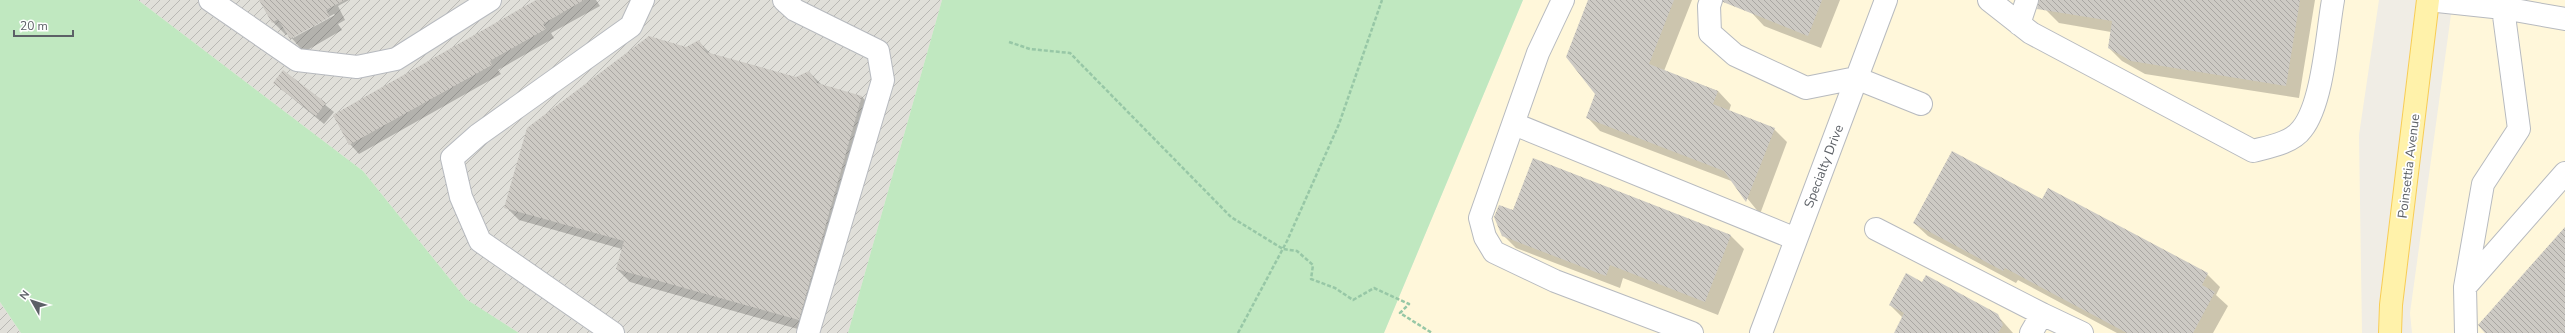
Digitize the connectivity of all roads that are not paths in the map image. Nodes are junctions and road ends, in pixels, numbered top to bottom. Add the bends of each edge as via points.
1 (210, 0) edge
2 (490, 0) edge
3 (643, 0) edge
4 (784, 0) edge
5 (1563, 0) edge
6 (1711, 0) edge
7 (1886, 0) edge
8 (1989, 0) edge
9 (2027, 0) edge
10 (2333, 0) edge
11 (2428, 0) edge
12 (2504, 4) edge
13 (2565, 19) edge
14 (2019, 24) junction
15 (1856, 78) junction
16 (1921, 104) dead end
17 (1514, 124) junction
18 (2565, 173) edge
19 (1876, 229) dead end
20 (1796, 239) junction
21 (2465, 287) junction
22 (2042, 314) junction
23 (613, 333) edge
24 (808, 333) edge
25 (1692, 333) edge
26 (1761, 333) edge
27 (2031, 333) edge
28 (2082, 333) edge
29 (2390, 333) edge
30 (2466, 333) edge

1 - 2 street via 297,60 357,67 396,59
3 - 23 street via 631,26 478,135 452,158 461,197 480,241
4 - 24 street via 795,10 878,51 883,80
5 - 17 street via 1538,53
6 - 15 street via 1710,33 1735,55 1806,88
7 - 15 street, Specialty Drive
8 - 14 street
9 - 14 street
10 - 14 street via 2315,107 2302,130 2278,145 2253,151 2031,33
11 - 12 street
11 - 29 main road, Poinsettia Avenue via 2391,305
12 - 13 street
12 - 21 street via 2519,129 2483,184
15 - 16 street
15 - 20 street, Specialty Drive
17 - 20 street
17 - 25 street via 1480,218 1485,237 1494,252 1555,281
18 - 21 street
19 - 22 street
20 - 26 street, Specialty Drive
21 - 30 street
22 - 27 street
22 - 28 street

